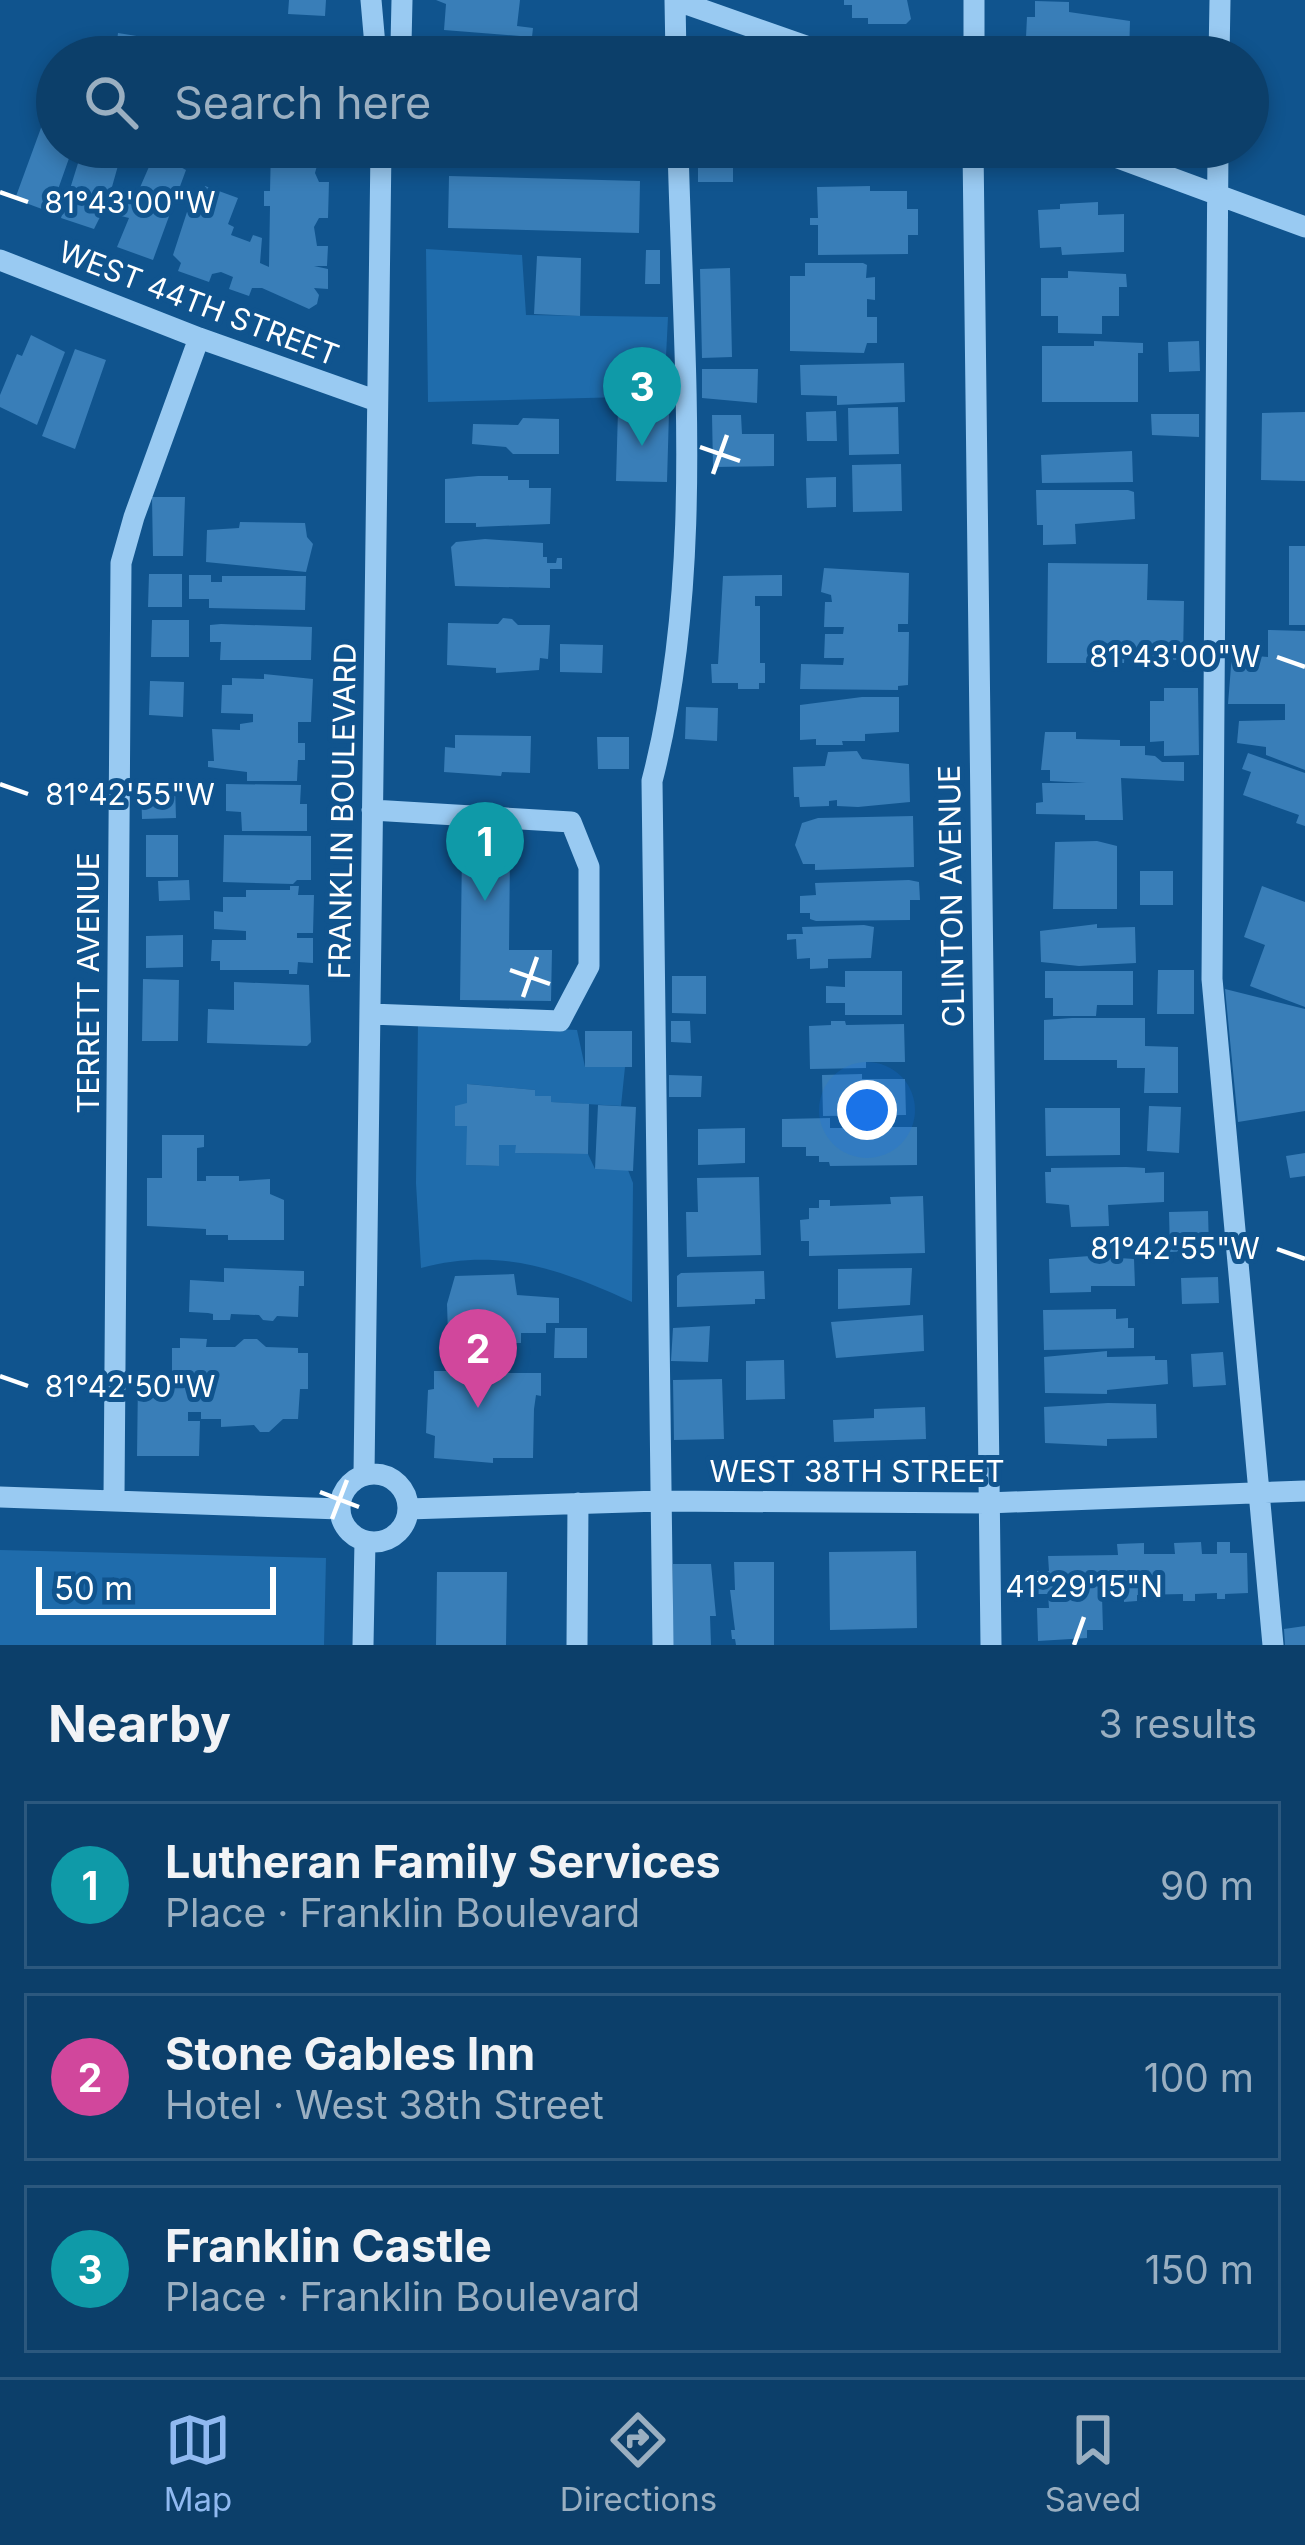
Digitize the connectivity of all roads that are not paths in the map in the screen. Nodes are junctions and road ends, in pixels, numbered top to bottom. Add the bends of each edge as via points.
1 (371, 0) edge
2 (402, 0) edge
3 (675, 0) edge
4 (974, 0) edge
5 (1220, 0) edge
6 (374, 36) edge
7 (401, 36) edge
8 (676, 36) edge
9 (777, 36) edge
10 (974, 36) edge
11 (1219, 36) edge
12 (381, 168) edge
13 (678, 168) edge
14 (973, 168) edge
15 (1146, 168) edge
16 (1218, 168) edge
17 (1217, 194) junction
18 (1305, 226) edge
19 (0, 260) edge
20 (199, 338) junction
21 (376, 401) junction
22 (372, 810) junction
23 (370, 1013) junction
24 (364, 1475) junction
25 (1305, 1491) edge
26 (1262, 1492) junction
27 (0, 1497) edge
28 (114, 1498) junction
29 (661, 1501) junction
30 (578, 1503) junction
31 (987, 1503) junction
32 (340, 1509) junction
33 (408, 1509) junction
34 (365, 1540) junction
35 (363, 1645) edge
36 (578, 1645) edge
37 (663, 1645) edge
38 (991, 1645) edge
39 (1273, 1645) edge

1 - 6 street
2 - 7 street
3 - 8 street
3 - 9 street
4 - 10 street
5 - 11 street
12 - 21 street, FRANKLIN BOULEVARD
13 - 29 street via 687,538 668,720 652,781
14 - 31 street, CLINTON AVENUE
15 - 17 street
16 - 17 street
17 - 18 street
17 - 26 street via 1212,980
19 - 20 street, WEST 44TH STREET
20 - 21 street, WEST 44TH STREET
20 - 28 street, TERRETT AVENUE via 122,563
21 - 22 street, FRANKLIN BOULEVARD
22 - 23 street, FRANKLIN BOULEVARD
22 - 23 street via 571,823 589,867 589,966 560,1021
23 - 24 street, FRANKLIN BOULEVARD
24 - 32 street via 347,1486
24 - 33 street via 396,1481
25 - 26 street, WEST 38TH STREET
26 - 31 street, WEST 38TH STREET
26 - 39 street
27 - 28 street
28 - 32 street
29 - 30 street, WEST 38TH STREET
29 - 31 street, WEST 38TH STREET
29 - 37 street
30 - 33 street, WEST 38TH STREET
30 - 36 street
31 - 38 street, CLINTON AVENUE
32 - 34 street via 345,1527
33 - 34 street via 396,1534
34 - 35 street

